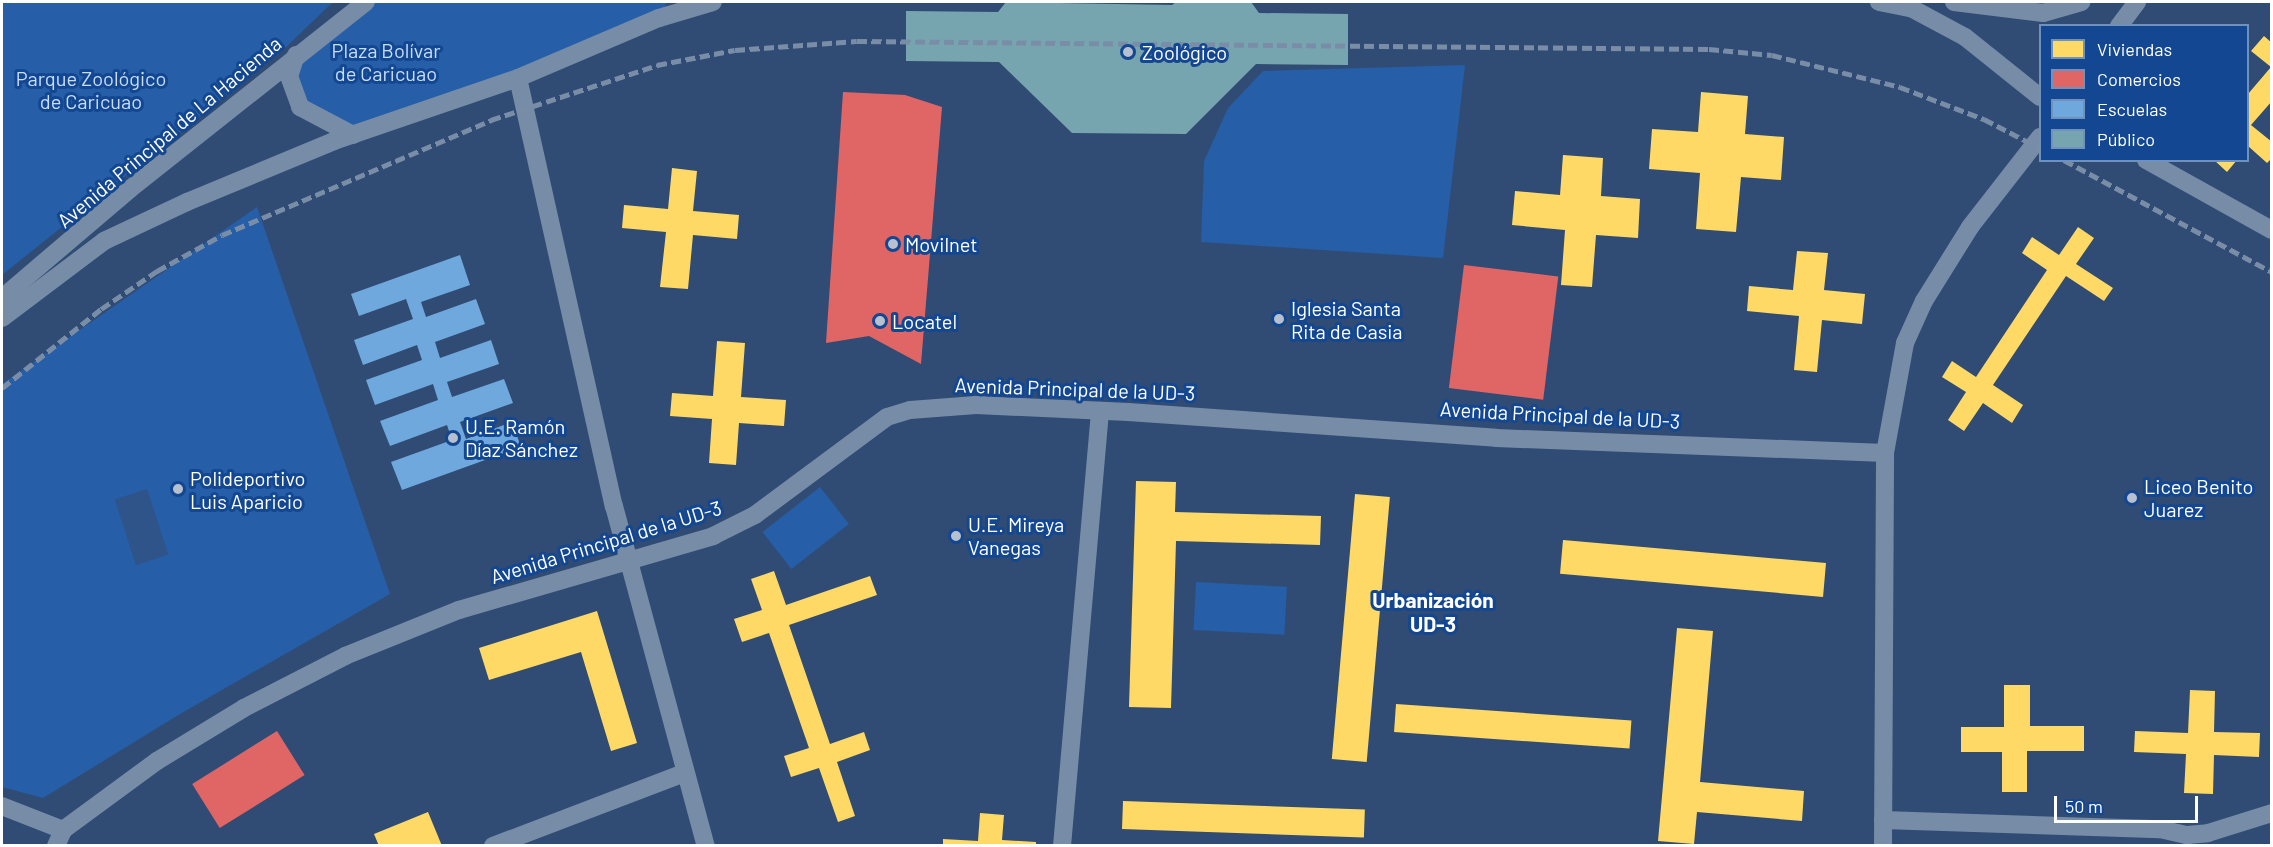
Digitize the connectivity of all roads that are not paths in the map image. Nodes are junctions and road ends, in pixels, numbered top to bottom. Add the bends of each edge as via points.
1 (366, 2) edge
2 (667, 2) edge
3 (713, 2) edge
4 (1879, 2) edge
5 (1947, 2) edge
6 (1954, 2) edge
7 (2081, 2) edge
8 (2137, 2) edge
9 (659, 18) junction
10 (1938, 23) junction
11 (2120, 24) edge
12 (296, 55) junction
13 (518, 78) junction
14 (2039, 96) edge
15 (353, 135) junction
16 (2039, 137) edge
17 (2150, 162) edge
18 (2271, 230) edge
19 (2, 298) edge
20 (2, 318) edge
21 (1100, 411) junction
22 (1885, 453) junction
23 (630, 562) junction
24 (684, 773) junction
25 (2, 806) edge
26 (2271, 813) edge
27 (1883, 820) junction
28 (59, 838) edge
29 (493, 846) edge
30 (705, 846) edge
31 (1062, 846) edge
32 (1883, 846) edge

1 - 12 street, Avenida Principal de La Hacienda
2 - 9 street
3 - 9 street, Avenida Principal de La Hacienda
4 - 10 street via 1911,8
5 - 10 street
6 - 7 street via 2043,12
8 - 11 street
9 - 13 street, Avenida Principal de La Hacienda
10 - 14 street via 1986,52
12 - 15 street via 289,76 300,107
12 - 19 street, Avenida Principal de La Hacienda
13 - 15 street, Avenida Principal de La Hacienda
13 - 23 street
15 - 20 street, Avenida Principal de La Hacienda via 187,202 104,242
16 - 22 street via 1970,227 1924,302 1905,343
17 - 18 street
21 - 22 street, Avenida Principal de la UD-3 via 1496,438
21 - 23 street, Avenida Principal de la UD-3 via 976,405 910,410 888,417 755,515 713,536
21 - 31 street
22 - 27 street
23 - 24 street
23 - 28 street, Avenida Principal de la UD-3 via 459,610 345,656 244,708 157,761
24 - 29 street
24 - 30 street
25 - 28 street
26 - 27 street via 2208,833 2187,835 2160,829
27 - 32 street

